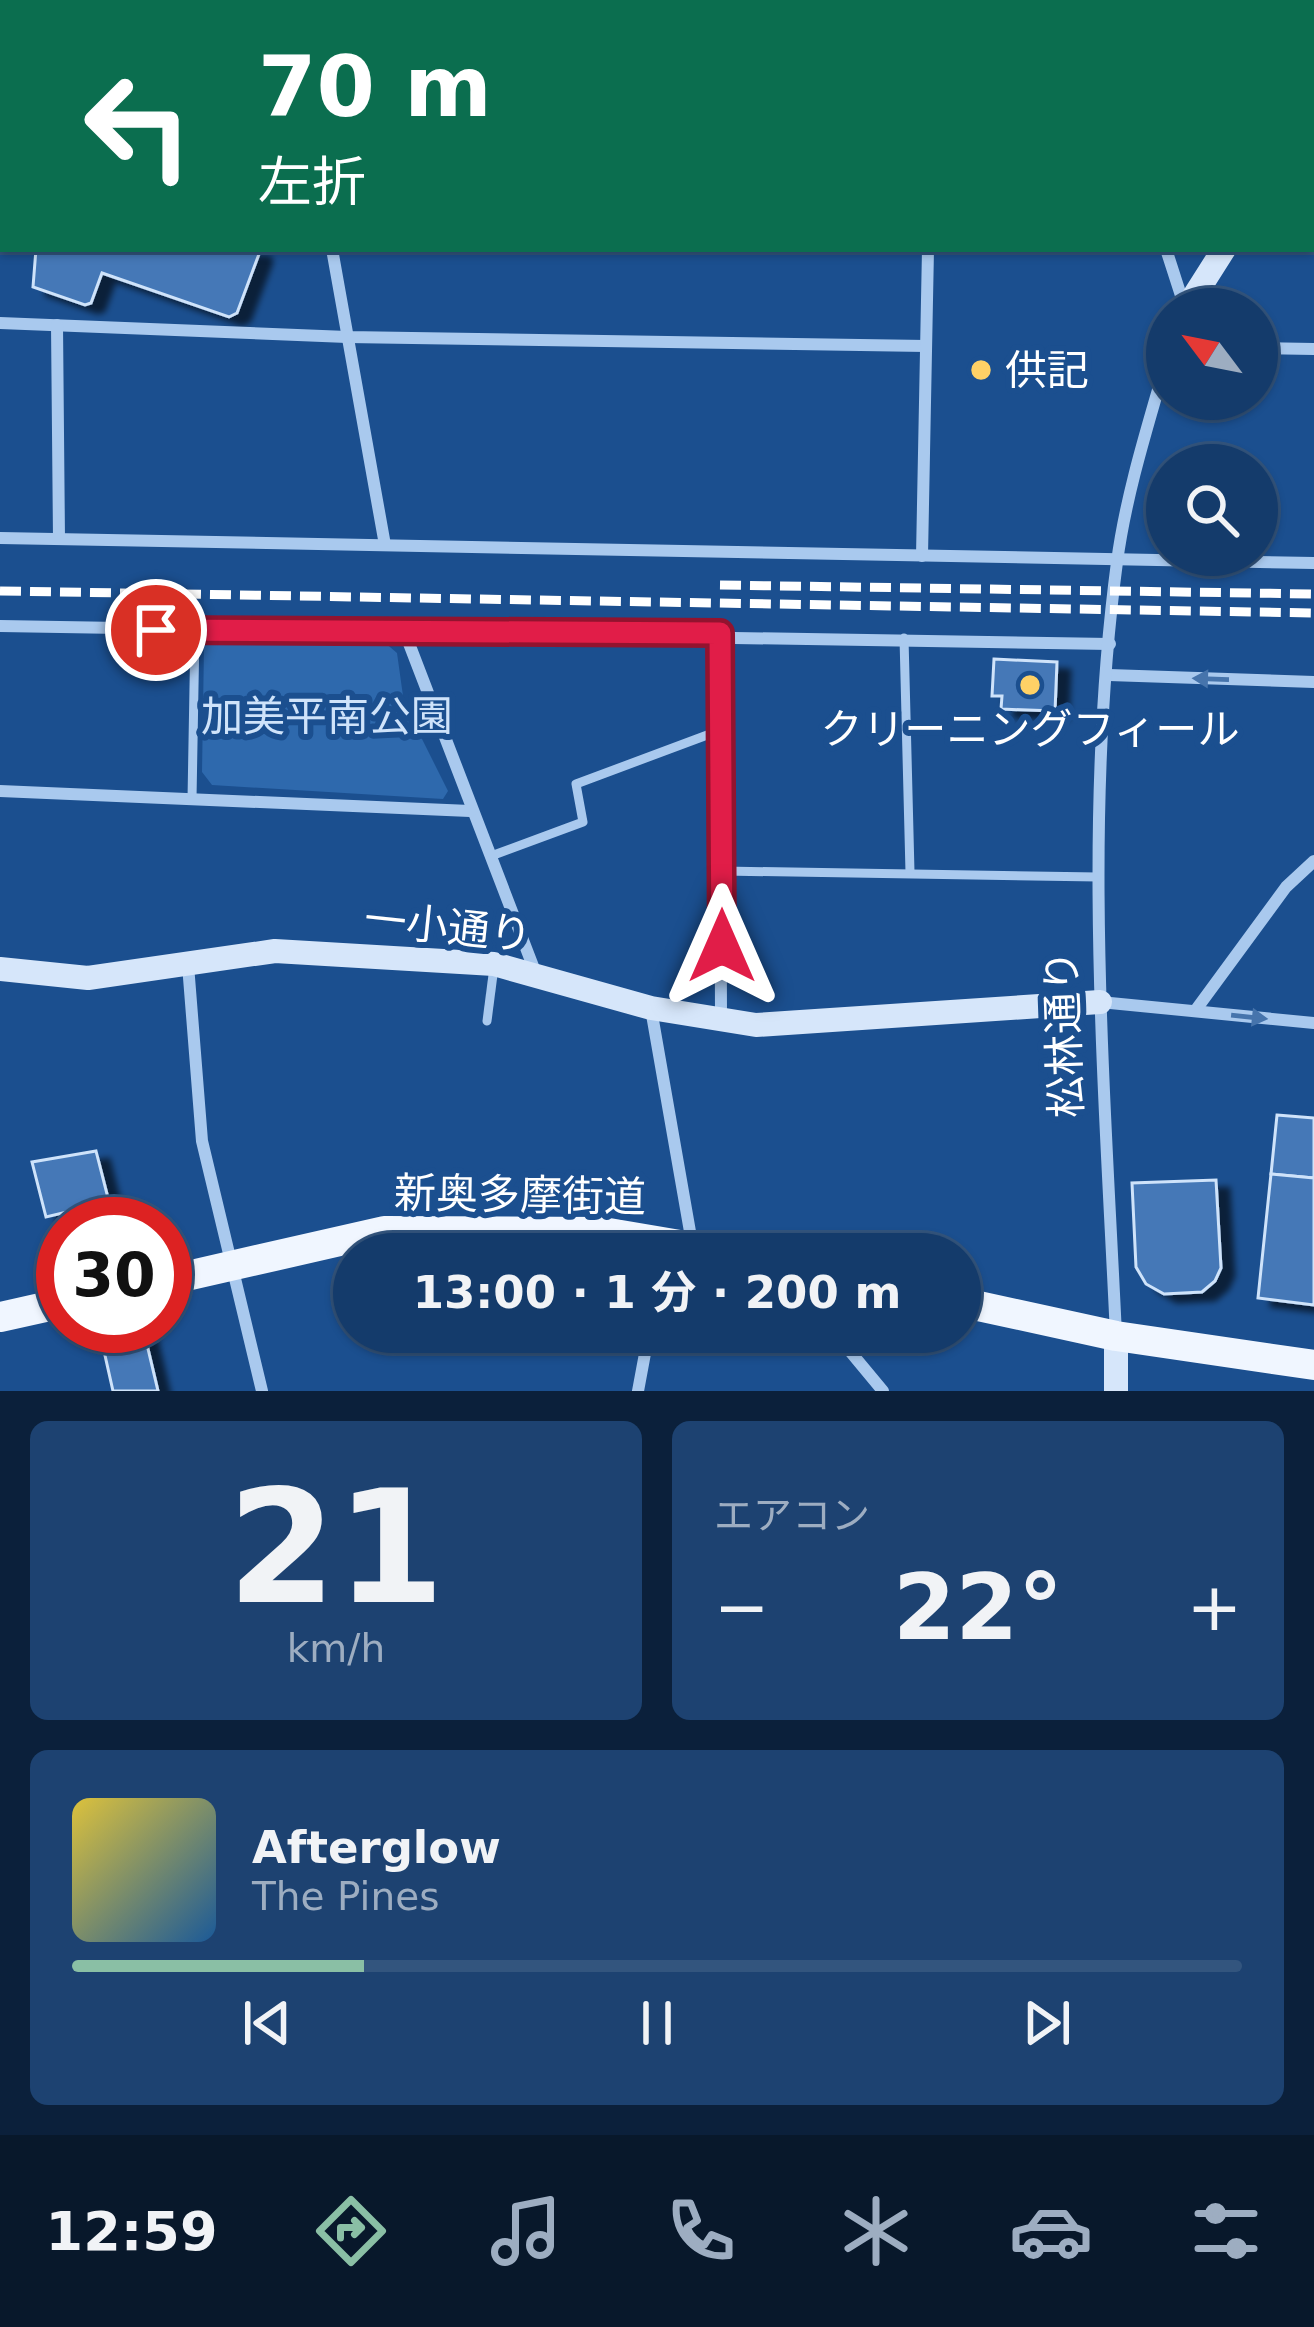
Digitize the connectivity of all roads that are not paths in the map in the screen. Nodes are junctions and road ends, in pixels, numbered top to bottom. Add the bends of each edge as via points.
1 (333, 252) edge
2 (928, 252) edge
3 (1167, 252) edge
4 (1222, 252) edge
5 (1178, 288) edge
6 (1199, 288) edge
7 (0, 323) edge
8 (56, 325) junction
9 (347, 337) junction
10 (926, 346) junction
11 (1278, 348) edge
12 (1314, 349) edge
13 (1152, 420) edge
14 (0, 538) edge
15 (59, 539) junction
16 (385, 545) junction
17 (922, 556) junction
18 (1117, 561) junction
19 (1314, 562) edge
20 (0, 626) edge
21 (195, 631) junction
22 (405, 633) junction
23 (720, 633) junction
24 (904, 638) junction
25 (1110, 644) junction
26 (1109, 675) junction
27 (1314, 682) edge
28 (718, 731) junction
29 (0, 791) edge
30 (192, 799) junction
31 (470, 811) junction
32 (491, 856) junction
33 (1314, 861) edge
34 (723, 871) junction
35 (910, 872) junction
36 (1098, 878) junction
37 (494, 964) junction
38 (188, 965) junction
39 (0, 969) edge
40 (536, 974) junction
41 (1100, 1002) junction
42 (651, 1008) junction
43 (1195, 1011) junction
44 (487, 1021) dead end
45 (722, 1022) junction
46 (1314, 1023) edge
47 (375, 1233) edge
48 (608, 1233) edge
49 (672, 1233) edge
50 (333, 1243) edge
51 (234, 1265) junction
52 (192, 1275) edge
53 (981, 1307) edge
54 (36, 1309) edge
55 (0, 1317) edge
56 (1116, 1336) junction
57 (645, 1353) edge
58 (851, 1353) edge
59 (1314, 1365) edge
60 (262, 1391) edge
61 (638, 1391) edge
62 (883, 1391) edge
63 (1116, 1391) edge

1 - 9 street
2 - 10 street
3 - 5 street
4 - 6 street
7 - 8 street
8 - 9 street
8 - 15 street
9 - 10 street
9 - 16 street
10 - 17 street
11 - 12 street
13 - 18 street, 松林通り
14 - 15 street
15 - 16 street
16 - 17 street
17 - 18 street
18 - 19 street
18 - 25 street, 松林通り
20 - 21 street
21 - 22 street
21 - 30 lane
22 - 23 street
22 - 31 street
23 - 24 street
23 - 28 street
24 - 25 street
24 - 35 lane
25 - 26 street, 松林通り
27 -> 26 street
26 - 36 street, 松林通り
28 - 32 lane via 576,784 583,822
28 - 34 street
29 - 30 street
30 - 31 street
31 - 32 street
32 - 40 street
33 - 43 street
34 - 35 lane
34 - 45 street
35 - 36 lane
36 - 41 street, 松林通り
37 - 38 street, 一小通り via 274,951
37 - 40 street, 一小通り
37 - 44 lane
38 - 39 street, 一小通り via 88,978
38 - 51 street via 202,1141
40 - 42 street, 一小通り
41 - 43 street, 一小通り
41 - 45 street, 一小通り
41 - 56 street, 松林通り
42 - 45 street, 一小通り
42 - 49 street
43 -> 46 street, 一小通り
47 - 48 main road, 新奥多摩街道
50 - 51 main road, 新奥多摩街道
51 - 52 main road, 新奥多摩街道
51 - 60 street
53 - 56 main road
54 - 55 main road
56 - 59 main road
56 - 63 street, 松林通り
57 - 61 street
58 - 62 street

